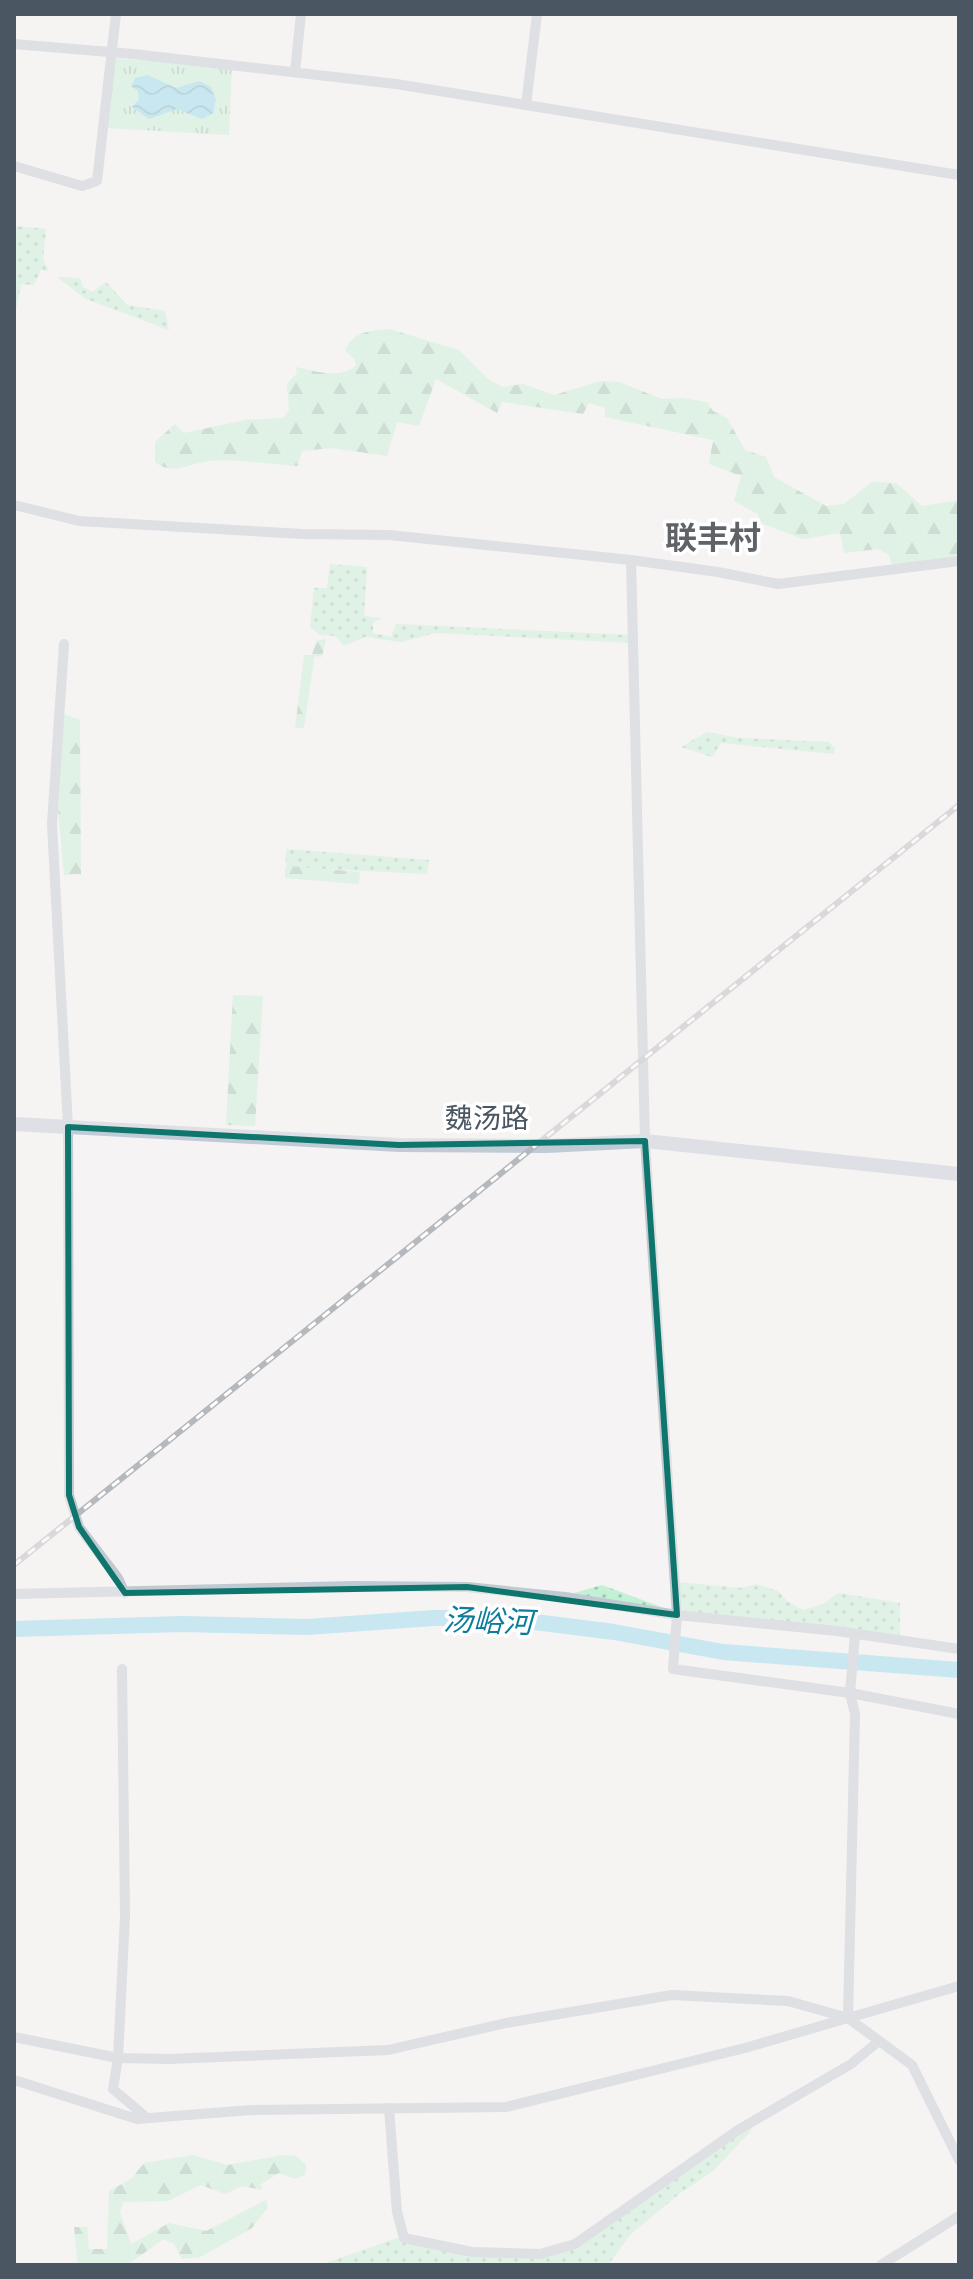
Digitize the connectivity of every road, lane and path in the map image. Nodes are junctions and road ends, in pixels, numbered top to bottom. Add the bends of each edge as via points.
1 (116, 14) edge
2 (301, 14) edge
3 (537, 14) edge
4 (14, 44) edge
5 (113, 52) junction
6 (295, 72) junction
7 (526, 105) junction
8 (14, 166) edge
9 (959, 175) edge
10 (14, 505) edge
11 (631, 560) junction
12 (959, 561) edge
13 (64, 644) dead end
14 (14, 1124) edge
15 (68, 1127) junction
16 (645, 1141) junction
17 (959, 1174) edge
18 (125, 1593) junction
19 (14, 1594) edge
20 (677, 1620) junction
21 (855, 1634) junction
22 (959, 1649) edge
23 (122, 1669) dead end
24 (850, 1693) junction
25 (959, 1714) edge
26 (959, 1986) edge
27 (848, 2018) junction
28 (14, 2037) edge
29 (879, 2041) junction
30 (118, 2058) junction
31 (14, 2080) edge
32 (389, 2108) junction
33 (147, 2118) junction
34 (959, 2160) edge
35 (959, 2216) edge
36 (881, 2265) edge

1 - 5 street
2 - 6 street
3 - 7 street
4 - 5 street
5 - 6 street
5 - 8 street via 97,181 82,186
6 - 7 street
7 - 9 street
10 - 11 street via 79,521 389,535
11 - 12 street via 778,584
11 - 16 street
13 - 15 street via 52,824
14 - 15 street, 魏汤路
15 - 16 street, 魏汤路 via 399,1145
15 - 18 street via 69,1495 79,1527
16 - 17 street, 魏汤路
16 - 20 street
18 - 19 street
18 - 20 street via 467,1587 565,1597
20 - 21 street
20 - 24 street via 673,1669
21 - 22 street
21 - 24 street
23 - 30 street via 125,1916
24 - 25 street
24 - 27 street via 855,1714
26 - 27 street
27 - 29 street
27 - 30 street via 788,2001 672,1995 506,2023 388,2050
27 - 32 street via 506,2107
28 - 30 street
29 - 32 street via 851,2064 738,2130 575,2244 540,2254 472,2252 404,2238
29 - 34 street via 912,2065
30 - 33 street via 113,2089
31 - 33 street
32 - 33 street
35 - 36 street

